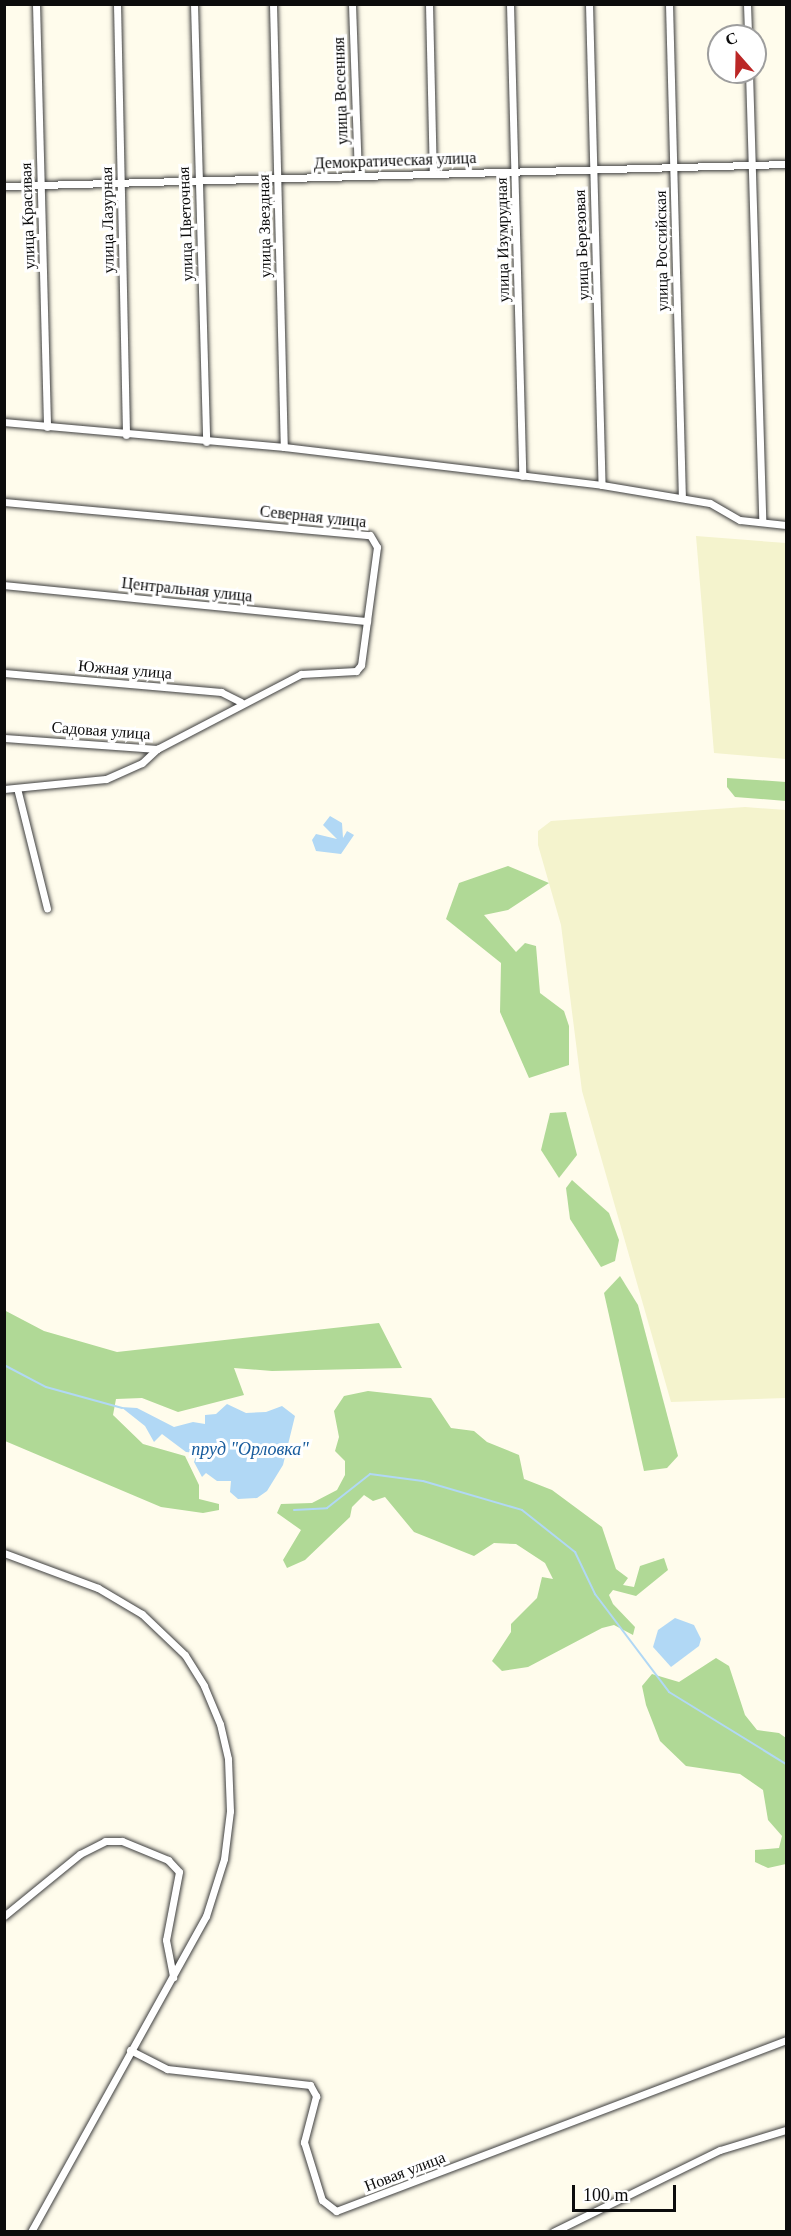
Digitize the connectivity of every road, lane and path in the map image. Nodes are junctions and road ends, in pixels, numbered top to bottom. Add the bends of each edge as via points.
1 (36, 4) edge
2 (117, 4) edge
3 (194, 4) edge
4 (273, 4) edge
5 (352, 4) edge
6 (429, 4) edge
7 (510, 4) edge
8 (589, 4) edge
9 (669, 4) edge
10 (747, 4) edge
11 (748, 24) edge
12 (749, 84) edge
13 (786, 164) edge
14 (752, 165) junction
15 (674, 167) junction
16 (593, 169) junction
17 (515, 171) junction
18 (433, 174) junction
19 (358, 176) junction
20 (278, 177) junction
21 (198, 178) junction
22 (121, 181) junction
23 (41, 184) junction
24 (4, 186) edge
25 (4, 422) edge
26 (47, 427) junction
27 (126, 435) junction
28 (206, 442) junction
29 (284, 447) junction
30 (522, 476) junction
31 (602, 485) junction
32 (682, 497) junction
33 (4, 502) edge
34 (762, 522) junction
35 (786, 525) edge
36 (4, 585) edge
37 (368, 621) junction
38 (4, 673) edge
39 (254, 697) joint
40 (241, 702) junction
41 (4, 738) edge
42 (157, 749) junction
43 (17, 788) junction
44 (4, 789) edge
45 (47, 908) dead end
46 (4, 1553) edge
47 (4, 1916) edge
48 (173, 1977) junction
49 (786, 2040) edge
50 (130, 2050) junction
51 (786, 2130) edge
52 (31, 2232) edge
53 (553, 2232) edge

1 - 23 street, улица Красивая
2 - 22 street, улица Лазурная
3 - 21 street, улица Цветочная
4 - 20 street, улица Звездная
5 - 19 street, улица Весенняя
6 - 18 street
7 - 17 street, улица Изумрудная
8 - 16 street, улица Березовая
9 - 15 street, улица Российская
10 - 11 street
12 - 14 street
13 - 14 street, Демократическая улица
14 - 15 street, Демократическая улица
14 - 34 street
15 - 16 street, Демократическая улица
15 - 32 street, улица Российская
16 - 17 street, Демократическая улица
16 - 31 street, улица Березовая
17 - 18 street, Демократическая улица
17 - 30 street, улица Изумрудная
18 - 19 street, Демократическая улица
19 - 20 street, Демократическая улица
20 - 21 street, Демократическая улица
20 - 29 street, улица Звездная
21 - 22 street, Демократическая улица
21 - 28 street, улица Цветочная
22 - 23 street, Демократическая улица
22 - 27 street, улица Лазурная
23 - 24 street, Демократическая улица
23 - 26 street, улица Красивая
25 - 26 street
26 - 27 street
27 - 28 street
28 - 29 street
29 - 30 street
30 - 31 street
31 - 32 street
32 - 34 street via 710,503 740,520
33 - 37 street, Северная улица via 370,535 377,547
34 - 35 street
36 - 37 street, Центральная улица
37 - 39 street, Северная улица via 361,665 356,671 301,674
38 - 40 street, Южная улица via 221,692
39 - 40 street, Садовая улица
40 - 42 street, Садовая улица
41 - 42 street, Садовая улица
42 - 43 street via 142,763 106,779
43 - 44 street
43 - 45 street
46 - 48 street via 98,1588 142,1614 185,1655 220,1724 228,1759 230,1834 218,1888
47 - 48 street via 80,1854 105,1841 122,1841 168,1860 179,1872 166,1940
48 - 50 street
49 - 50 street, Новая улица via 336,2211 322,2200 304,2142 316,2096 310,2085 167,2069
50 - 52 street
51 - 53 street via 720,2150 619,2196

